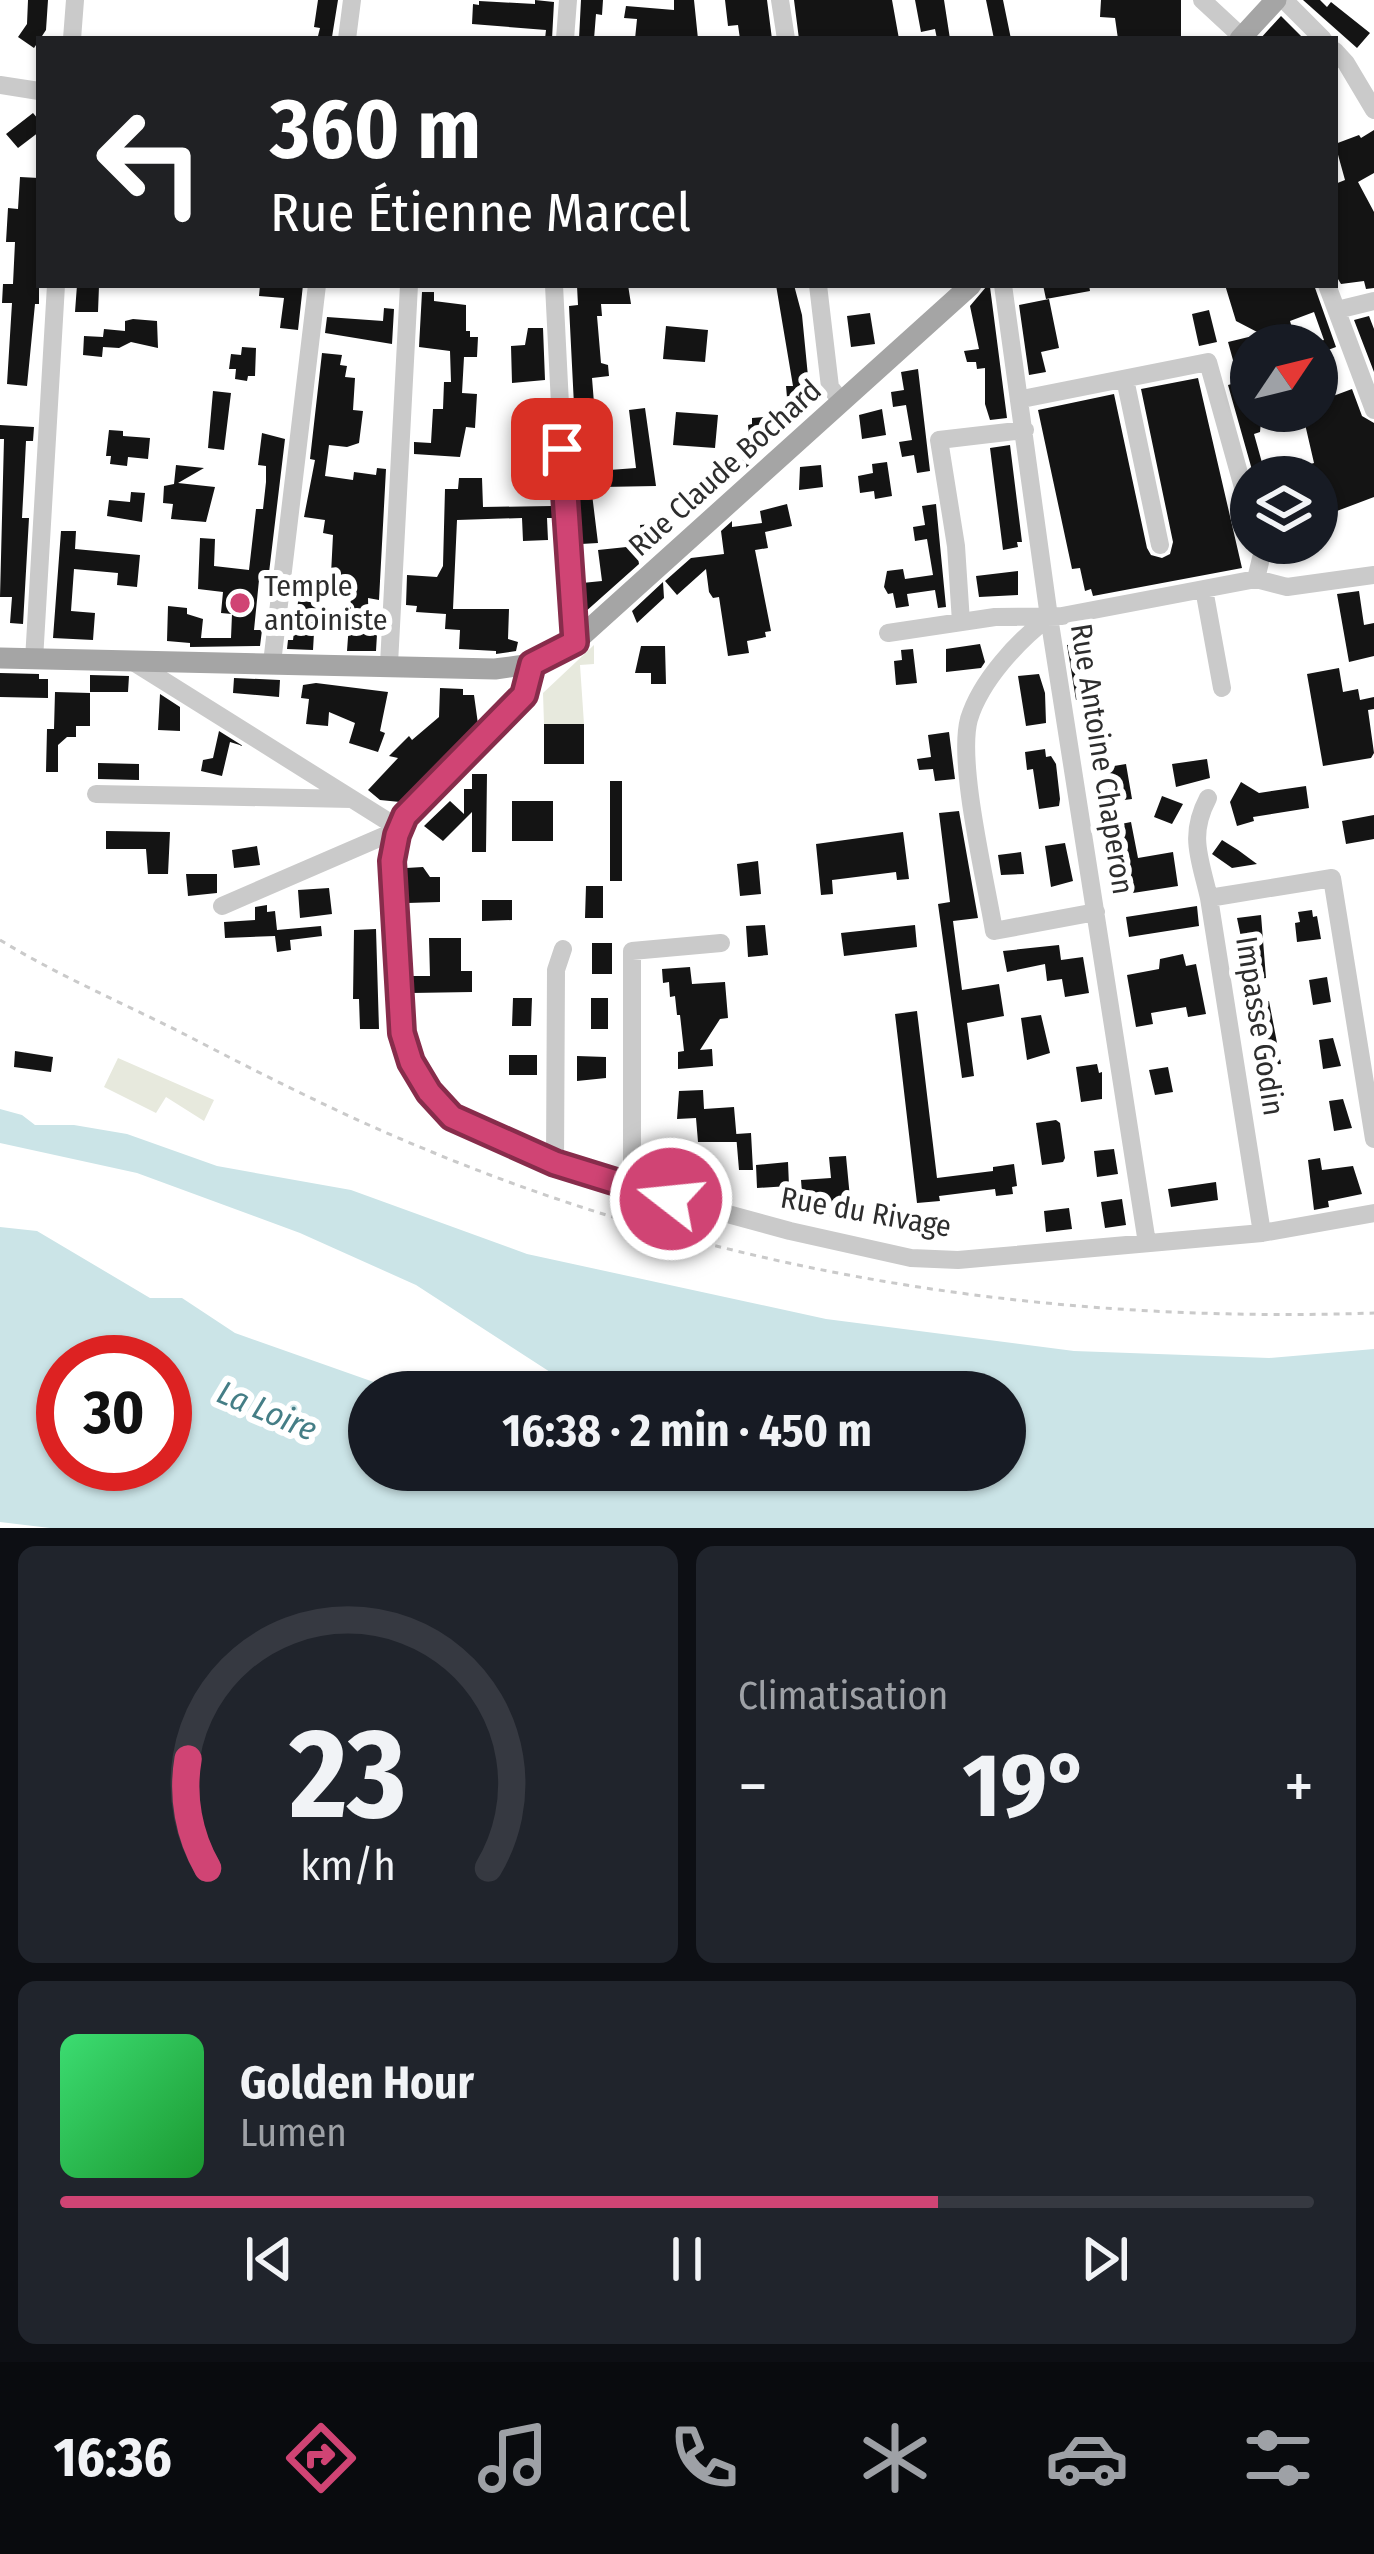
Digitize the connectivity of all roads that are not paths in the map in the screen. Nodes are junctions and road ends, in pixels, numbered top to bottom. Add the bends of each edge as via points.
1 (75, 0) edge
2 (352, 0) edge
3 (568, 0) edge
4 (781, 0) edge
5 (1202, 0) edge
6 (1280, 0) edge
7 (72, 36) edge
8 (347, 36) edge
9 (565, 36) edge
10 (786, 36) edge
11 (1239, 36) edge
12 (1243, 36) edge
13 (1320, 36) edge
14 (1338, 55) edge
15 (0, 85) edge
16 (36, 91) edge
17 (1374, 110) edge
18 (56, 288) edge
19 (317, 288) edge
20 (409, 288) edge
21 (554, 288) edge
22 (818, 288) edge
23 (968, 288) edge
24 (1004, 288) edge
25 (1328, 288) edge
26 (1374, 301) edge
27 (1337, 310) junction
28 (1125, 379) junction
29 (1022, 399) junction
30 (842, 402) junction
31 (1374, 410) edge
32 (1025, 430) junction
33 (1234, 456) edge
34 (1160, 544) dead end
35 (1260, 564) edge
36 (1374, 575) edge
37 (1256, 579) junction
38 (1204, 589) junction
39 (1049, 617) junction
40 (961, 622) junction
41 (888, 634) dead end
42 (575, 642) junction
43 (0, 658) edge
44 (34, 660) junction
45 (132, 661) junction
46 (272, 663) junction
47 (389, 664) junction
48 (532, 664) junction
49 (1222, 688) dead end
50 (96, 794) dead end
51 (1208, 798) dead end
52 (352, 800) junction
53 (400, 829) junction
54 (1209, 898) junction
55 (222, 906) dead end
56 (1096, 912) junction
57 (722, 943) dead end
58 (563, 949) dead end
59 (1374, 1139) edge
60 (555, 1163) junction
61 (632, 1188) junction
62 (1374, 1213) edge
63 (1262, 1233) junction
64 (1147, 1243) junction

1 - 7 street
2 - 8 street
3 - 9 street
4 - 10 street
5 - 11 street
6 - 12 main road
6 - 13 street
14 - 17 street
15 - 16 street
18 - 44 street
19 - 46 street
20 - 47 street
21 - 42 street
22 - 30 street via 830,387
23 - 30 main road, Rue Claude Bochard
24 - 29 street, Rue Antoine Chaperon
25 - 27 street
26 - 27 street
27 - 31 street
28 - 29 street
28 - 33 street via 1208,362
28 - 34 street
29 - 32 street, Rue Antoine Chaperon
30 - 42 main road, Rue Claude Bochard
32 - 39 street, Rue Antoine Chaperon
32 - 40 street via 939,440
35 - 37 street
36 - 37 street via 1287,587
37 - 38 street
38 - 39 street
38 - 49 street
39 - 40 street
39 - 56 street, Rue Antoine Chaperon
39 - 56 street via 1025,635 981,694 964,750 994,932
40 - 41 street
42 - 48 main road, Rue Claude Bochard
43 - 44 main road, Rue Claude Bochard
44 - 45 main road, Rue Claude Bochard
45 - 46 main road, Rue Claude Bochard
45 - 52 street
46 - 47 main road, Rue Claude Bochard
47 - 48 main road, Rue Claude Bochard
48 - 53 street via 524,695
50 - 52 street
51 - 54 street via 1195,834
52 - 53 street
53 - 55 street
53 - 60 street, Rue du Rivage via 392,861 398,1002 411,1062 452,1117
54 - 59 street, Impasse Godin via 1332,878
54 - 63 street, Impasse Godin
56 - 64 street, Rue Antoine Chaperon
57 - 61 street via 632,951
58 - 60 street via 556,970
60 - 61 street, Rue du Rivage
61 - 64 street, Rue du Rivage via 911,1258
62 - 63 street, Rue du Rivage
63 - 64 street, Rue du Rivage

